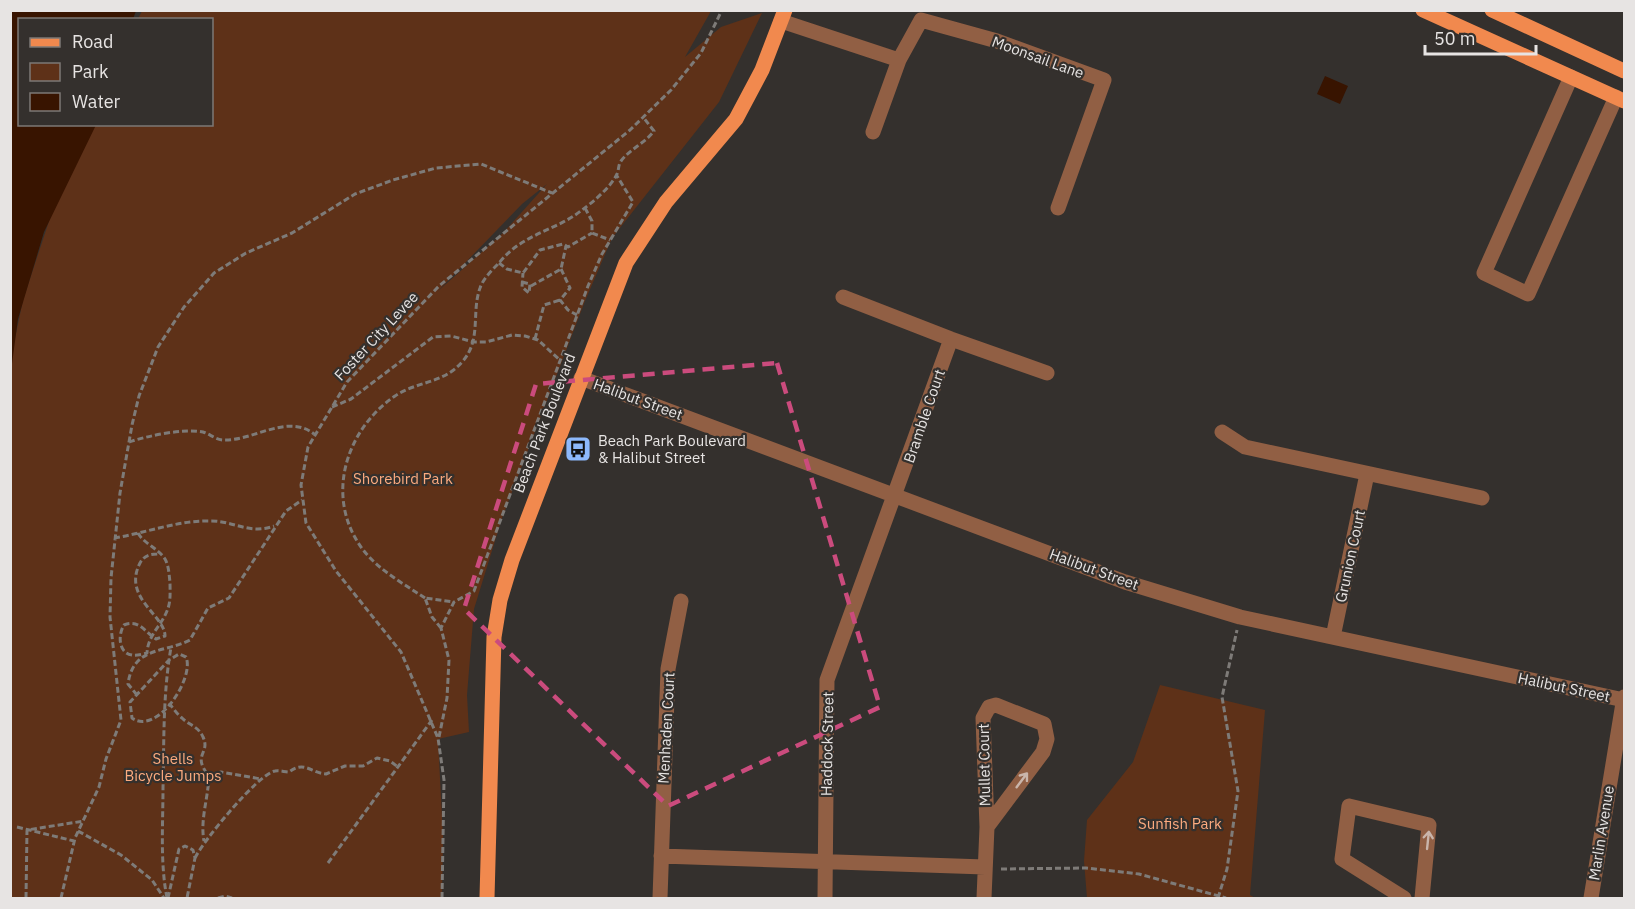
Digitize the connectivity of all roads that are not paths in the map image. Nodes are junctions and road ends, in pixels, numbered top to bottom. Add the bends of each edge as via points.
1 (1423, 10) edge
2 (1492, 10) edge
3 (783, 16) edge
4 (899, 60) junction
5 (1624, 71) edge
6 (1571, 77) junction
7 (1620, 99) edge
8 (873, 132) dead end
9 (1058, 208) dead end
10 (843, 297) dead end
11 (951, 339) junction
12 (1047, 373) dead end
13 (581, 378) junction
14 (1222, 432) dead end
15 (1367, 474) junction
16 (897, 494) junction
17 (1482, 498) dead end
18 (681, 602) dead end
19 (1333, 637) junction
20 (1624, 698) edge
21 (987, 827) junction
22 (661, 856) junction
23 (826, 862) junction
24 (986, 867) junction
25 (487, 898) edge
26 (660, 898) edge
27 (825, 898) edge
28 (984, 898) edge
29 (1404, 898) edge
30 (1422, 898) edge
31 (1592, 898) edge

1 - 6 main road
2 - 5 main road
3 - 4 street
3 - 13 main road, Beach Park Boulevard via 758,80 736,119 666,202 626,263
4 - 8 street, Moonsail Lane
4 - 9 street, Moonsail Lane via 921,20 997,41 1104,80
6 - 7 main road
6 - 7 street via 1484,273 1528,294
10 - 11 street
11 - 12 street
11 - 16 street, Bramble Court
13 - 16 street, Halibut Street
13 - 25 main road, Beach Park Boulevard via 512,560 499,609 491,678
14 - 15 street via 1245,447
15 - 17 street
15 - 19 street, Grunion Court
16 - 19 street, Halibut Street via 1125,582 1240,617
16 - 23 street, Haddock Street via 827,680
18 - 22 street, Menhaden Court via 668,669
19 - 20 street, Halibut Street
20 - 31 street, Marlin Avenue
21 -> 21 street, Mullet Court via 1043,752 1047,739 1044,724 996,705 989,707 983,717
21 - 24 street, Mullet Court
22 - 23 street
22 - 26 street, Menhaden Court
23 - 24 street
23 - 27 street, Haddock Street
24 - 28 street, Mullet Court
30 -> 29 street via 1429,825 1349,806 1342,859

